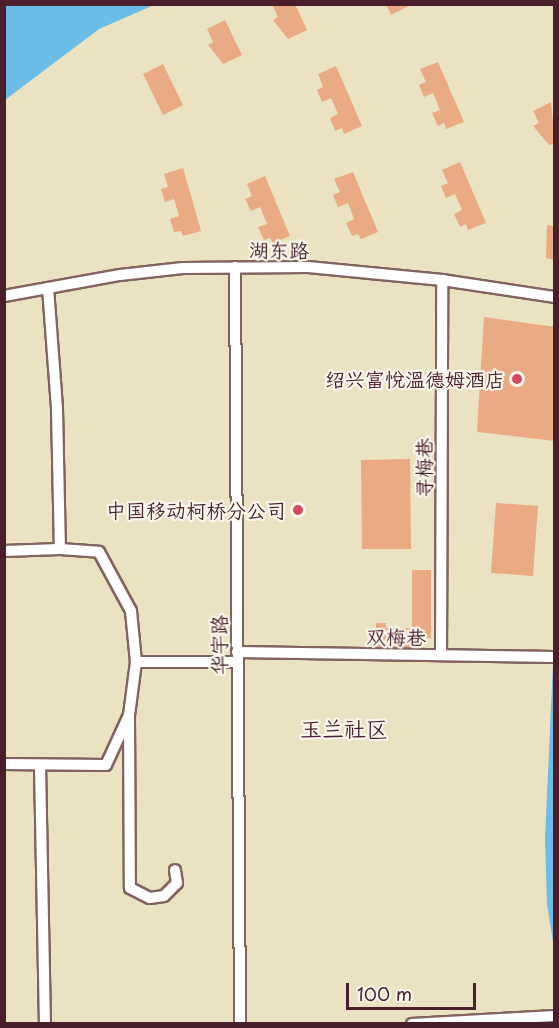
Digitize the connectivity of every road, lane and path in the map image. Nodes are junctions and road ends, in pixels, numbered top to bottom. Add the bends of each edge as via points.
1 (235, 267) junction
2 (442, 280) junction
3 (48, 288) junction
4 (4, 296) edge
5 (555, 297) edge
6 (60, 549) junction
7 (4, 550) edge
8 (441, 655) junction
9 (237, 657) junction
10 (549, 657) edge
11 (136, 662) junction
12 (129, 715) junction
13 (4, 764) edge
14 (40, 765) junction
15 (175, 870) dead end
16 (555, 1016) edge
17 (45, 1023) edge
18 (240, 1023) edge
19 (412, 1023) edge

1 - 2 street, 湖东路 via 308,267
1 - 3 street, 湖东路 via 131,274
1 - 9 street, 华宇路
2 - 5 street, 湖东路
2 - 8 street, 寻梅巷
3 - 4 street, 湖东路
3 - 6 street via 57,409
6 - 7 street
6 - 11 street via 99,552 131,611
8 - 9 street, 双梅巷
8 - 10 street, 双梅巷
9 - 11 street, 双梅巷
9 - 18 street, 华宇路
11 - 12 street
12 - 14 street via 106,765
12 - 15 street via 130,888 150,898 164,896 177,883
13 - 14 street
14 - 17 street
16 - 19 street

